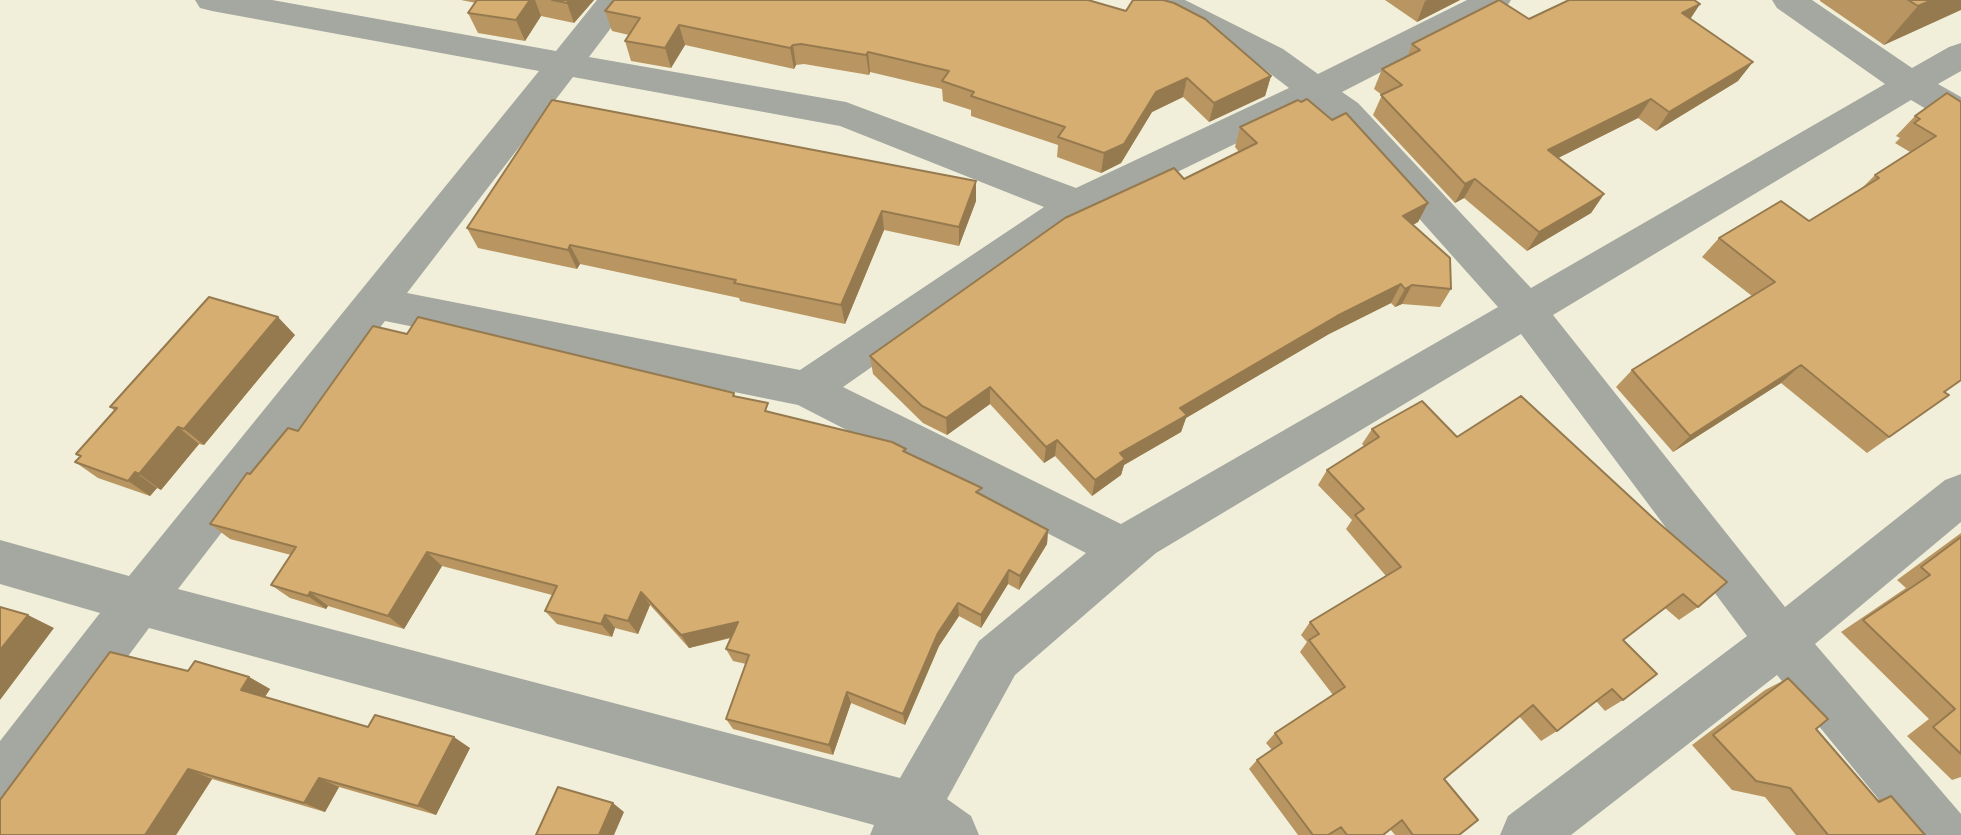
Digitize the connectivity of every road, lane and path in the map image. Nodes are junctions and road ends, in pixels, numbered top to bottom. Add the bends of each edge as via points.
1 (212, 0) edge
2 (615, 0) edge
3 (1158, 0) edge
4 (1789, 0) edge
5 (1487, 1) edge
6 (1961, 55) edge
7 (565, 65) junction
8 (1910, 84) junction
9 (1316, 90) junction
10 (1961, 113) edge
11 (1077, 204) junction
12 (377, 303) junction
13 (1525, 309) junction
14 (806, 389) junction
15 (1961, 494) edge
16 (1125, 549) junction
17 (0, 562) edge
18 (139, 602) junction
19 (1781, 641) junction
20 (0, 784) edge
21 (920, 826) edge
22 (1527, 835) edge
23 (1943, 835) edge

1 - 7 street
2 - 7 street
3 - 9 street via 1271,57
4 - 8 street
5 - 9 street
6 - 8 street
7 - 11 street via 846,115
7 - 12 street
8 - 10 street
8 - 13 street
9 - 11 street
9 - 13 street via 1345,112
11 - 14 street
12 - 14 street
12 - 18 street
13 - 16 street
13 - 19 street
14 - 16 street
15 - 19 street
16 - 21 street via 997,658
17 - 18 street
18 - 20 street
18 - 21 street
19 - 22 street
19 - 23 street

